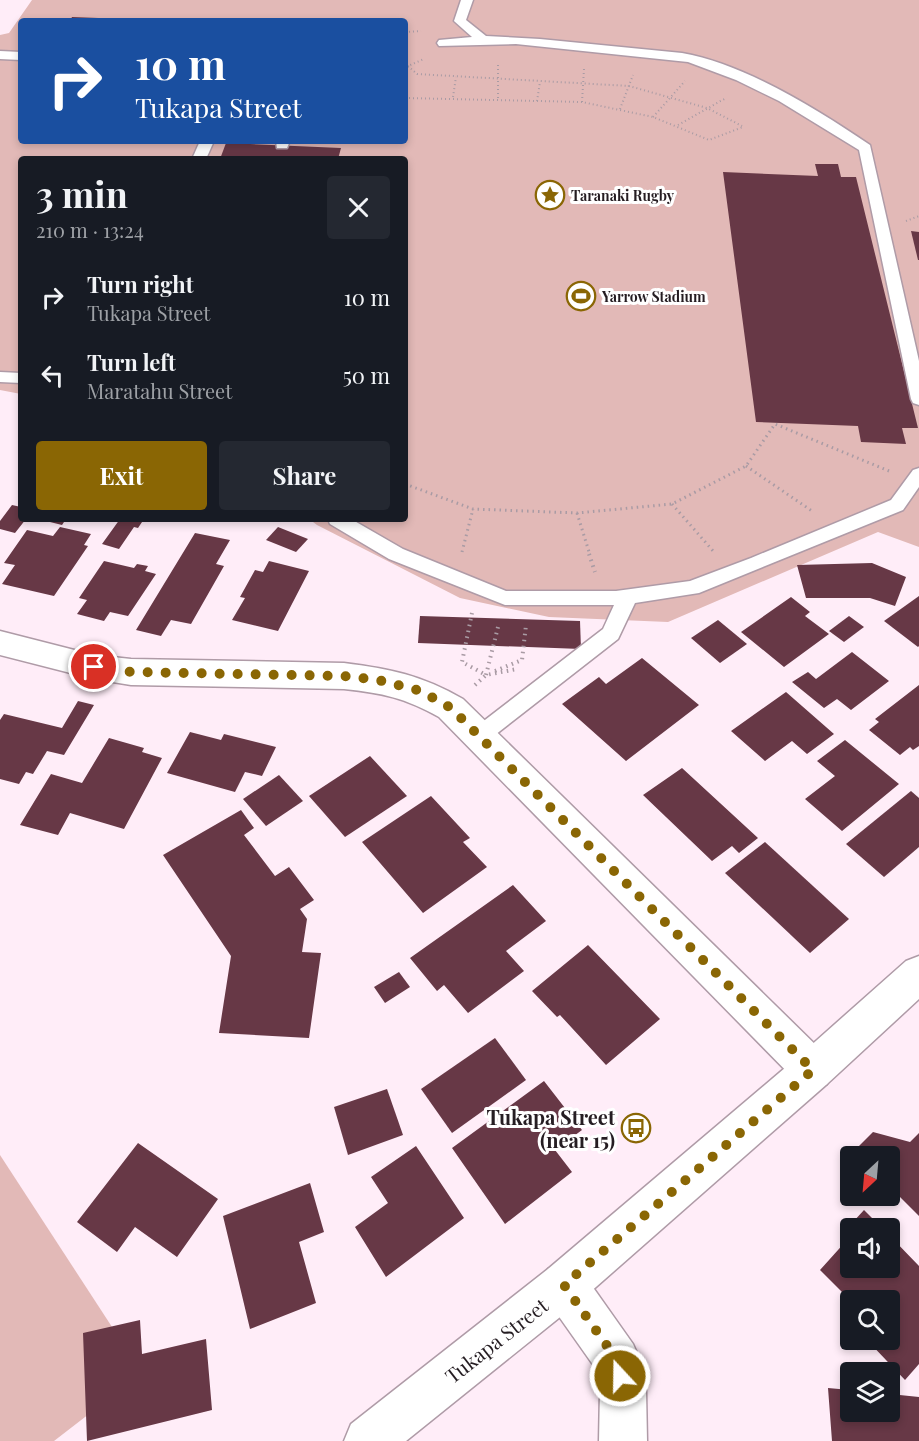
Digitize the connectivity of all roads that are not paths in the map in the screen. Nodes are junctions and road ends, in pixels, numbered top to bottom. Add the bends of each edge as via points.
1 (467, 0) edge
2 (483, 40) junction
3 (443, 43) dead end
4 (0, 55) edge
5 (18, 56) edge
6 (0, 377) edge
7 (18, 378) edge
8 (919, 399) edge
9 (917, 478) edge
10 (342, 522) edge
11 (628, 597) junction
12 (0, 643) edge
13 (479, 736) junction
14 (919, 974) edge
15 (813, 1070) junction
16 (564, 1285) junction
17 (368, 1441) edge
18 (623, 1441) edge

1 - 2 lane via 460,21
2 - 3 lane
2 - 8 lane via 694,59 753,82 821,117 865,148
4 - 5 lane
6 - 7 lane
9 - 11 lane via 897,505 839,530 692,588
10 - 11 lane via 396,554 505,598
11 - 13 lane via 611,634
12 - 13 street via 94,667 131,672 378,680 421,691 451,708
13 - 15 street
14 - 15 street, Tukapa Street
15 - 16 street, Tukapa Street
16 - 17 street, Tukapa Street
16 - 18 street via 617,1360 623,1391

